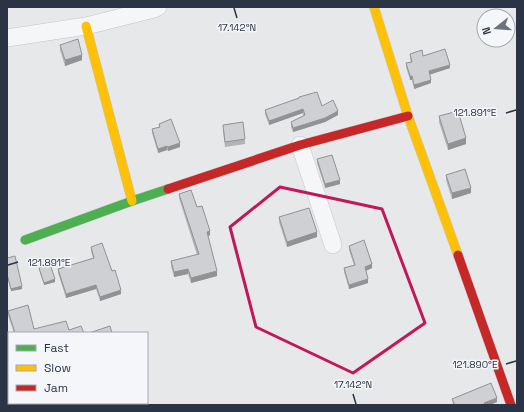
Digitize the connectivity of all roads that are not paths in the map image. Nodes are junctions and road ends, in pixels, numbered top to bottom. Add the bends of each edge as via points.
1 (158, 7) edge
2 (374, 7) edge
3 (86, 26) junction
4 (7, 38) edge
5 (408, 116) junction
6 (300, 145) junction
7 (132, 201) junction
8 (25, 240) dead end
9 (334, 245) dead end
10 (511, 405) edge

1 - 3 street
2 - 5 street
3 - 4 street
3 - 7 street
5 - 6 street
5 - 10 street
6 - 7 street
6 - 9 street
7 - 8 street

